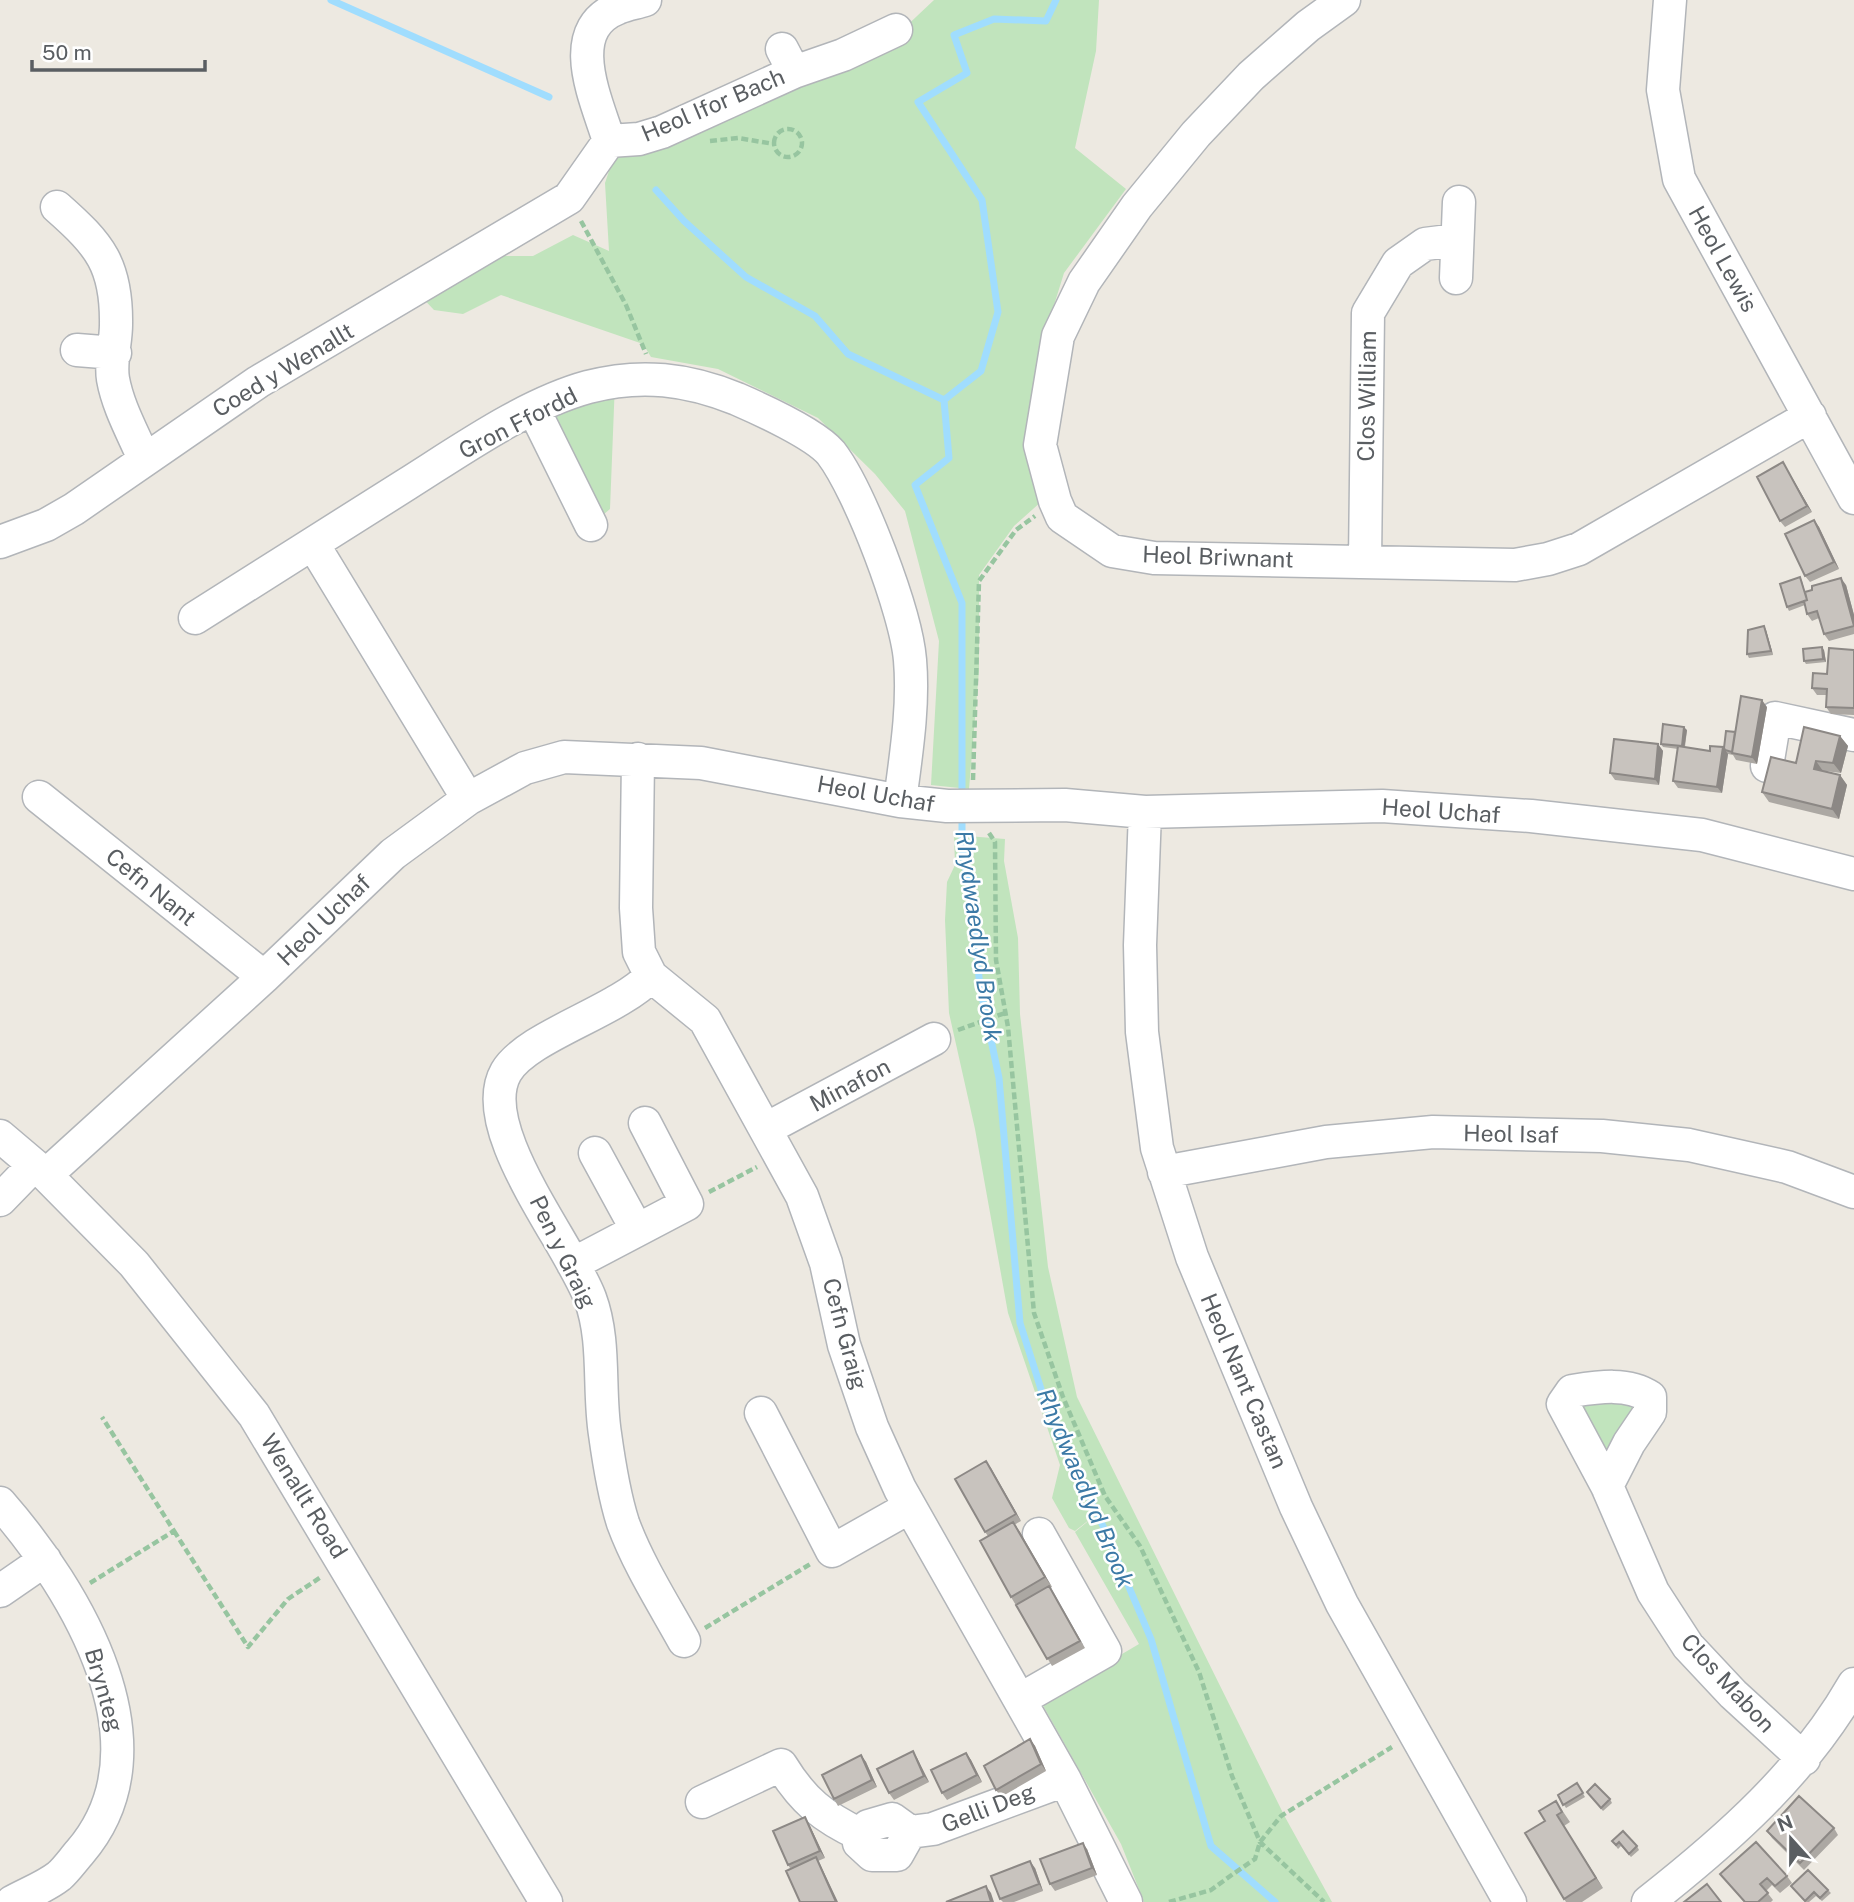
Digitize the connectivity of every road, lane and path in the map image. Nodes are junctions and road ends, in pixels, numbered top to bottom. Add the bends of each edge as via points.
1 (645, 0) edge
2 (1344, 0) edge
3 (1670, 0) edge
4 (896, 30) dead end
5 (677, 125) junction
6 (609, 141) junction
7 (774, 144) junction
8 (569, 198) junction
9 (1459, 202) dead end
10 (57, 207) dead end
11 (1457, 240) junction
12 (1456, 278) dead end
13 (77, 350) dead end
14 (114, 353) junction
15 (657, 379) junction
16 (534, 410) junction
17 (1810, 416) junction
18 (144, 459) junction
19 (1854, 498) edge
20 (1055, 501) junction
21 (591, 525) dead end
22 (0, 542) edge
23 (313, 544) junction
24 (1366, 562) junction
25 (195, 618) dead end
26 (1854, 735) edge
27 (638, 759) junction
28 (1766, 766) edge
29 (39, 797) dead end
30 (468, 799) junction
31 (900, 801) junction
32 (960, 806) junction
33 (1145, 812) junction
34 (1854, 874) edge
35 (651, 976) junction
36 (264, 977) junction
37 (1006, 1013) junction
38 (934, 1039) joint
39 (645, 1124) dead end
40 (0, 1136) edge
41 (772, 1142) junction
42 (595, 1153) dead end
43 (40, 1170) junction
44 (1164, 1172) junction
45 (1854, 1192) edge
46 (0, 1200) edge
47 (687, 1204) junction
48 (637, 1230) junction
49 (573, 1264) junction
50 (761, 1413) dead end
51 (102, 1417) dead end
52 (1607, 1486) dead end
53 (0, 1503) edge
54 (910, 1507) junction
55 (174, 1531) junction
56 (1039, 1534) dead end
57 (832, 1551) junction
58 (44, 1560) junction
59 (345, 1562) junction
60 (0, 1591) edge
61 (69, 1597) junction
62 (684, 1641) joint
63 (1854, 1684) edge
64 (1021, 1699) junction
65 (1414, 1734) junction
66 (1804, 1759) junction
67 (1065, 1780) junction
68 (702, 1802) dead end
69 (1260, 1842) junction
70 (12, 1902) edge
71 (546, 1902) edge
72 (1126, 1902) edge
73 (1169, 1902) edge
74 (1324, 1902) edge
75 (1510, 1902) edge
76 (1648, 1902) edge

1 - 6 street via 605,16 587,41 586,57
2 - 20 street, Heol Briwnant via 1251,76 1196,134 1137,206 1084,282 1058,335 1044,408 1040,445
3 - 17 street, Heol Lewis via 1663,90 1679,179
4 - 5 street, Heol Ifor Bach via 842,55 788,60
5 - 6 street, Heol Ifor Bach via 639,139
5 - 7 path via 698,142 738,138
6 - 8 street
7 - 7 path via 777,152 789,157 797,154 802,141 798,133 789,130 781,132
8 - 15 path via 626,305
8 - 18 street, Coed y Wenallt via 258,382
9 - 11 street
10 - 14 street via 90,236 105,257 114,281
11 - 12 street
11 - 24 street, Clos William via 1425,243 1398,263 1368,313
13 - 14 street
14 - 18 street via 119,402
15 - 16 street, Gron Ffordd via 590,387
15 - 31 street, Gron Ffordd via 699,383 771,413 830,451 863,511 899,608 910,659 909,726
16 - 21 street
16 - 23 street, Gron Ffordd
17 - 19 street, Heol Lewis
17 - 24 street, Heol Briwnant via 1579,549 1515,565
18 - 22 street, Coed y Wenallt via 74,509
20 - 24 street, Heol Briwnant via 1062,517 1112,551 1154,558
20 - 32 path via 1017,530 979,580
23 - 25 street, Gron Ffordd
23 - 30 street
26 - 28 street via 1775,718
27 - 30 street, Heol Uchaf via 564,757 525,768
27 - 31 street, Heol Uchaf via 701,763
27 - 35 street, Cefn Graig via 636,908 639,952
29 - 36 street, Cefn Nant
30 - 36 street, Heol Uchaf via 393,854
31 - 32 street, Heol Uchaf
32 - 33 street, Heol Uchaf via 1065,805
32 - 37 path via 995,842 996,960
33 - 34 street, Heol Uchaf via 1382,806 1531,816 1702,835
33 - 44 street, Heol Nant Castan via 1142,1032
35 - 41 street, Cefn Graig via 705,1020
35 - 49 street, Pen y Graig via 637,991 537,1045 507,1070 497,1096 499,1119 512,1149
36 - 43 street, Heol Uchaf
37 - 38 path
37 - 69 path via 1034,1313 1101,1488 1140,1546 1199,1672 1231,1776
38 - 41 street, Minafon
39 - 47 street
40 - 43 street, Wenallt Road
41 - 47 path
41 - 54 street, Cefn Graig via 802,1196 826,1263 844,1345 872,1427
42 - 48 street
43 - 46 street
43 - 59 street, Wenallt Road via 134,1264 200,1343 254,1415
44 - 45 street, Heol Isaf via 1326,1142 1433,1132 1602,1136 1689,1145 1787,1167
44 - 65 street, Heol Nant Castan via 1192,1257 1296,1507 1342,1604
47 - 48 street
48 - 49 street
49 - 62 street, Pen y Graig via 590,1297 599,1334 605,1433 624,1523
50 - 57 street
51 - 55 path
52 - 66 street, Clos Mabon via 1653,1592 1688,1646
53 - 58 street, Brynteg
54 - 57 street
54 - 64 street, Cefn Graig
55 - 59 path via 248,1647 288,1599
55 - 61 path
56 - 64 street via 1105,1651
57 - 62 path
58 - 60 street
58 - 61 street, Brynteg
59 - 71 street, Wenallt Road
61 - 70 street, Brynteg via 112,1702 119,1748 113,1791 96,1832 59,1876
63 - 66 street
64 - 67 street, Cefn Graig
65 - 69 path via 1281,1816
65 - 75 street, Heol Nant Castan
66 - 76 street via 1739,1825
67 - 68 street, Gelli Deg via 933,1829 910,1832 892,1819 868,1826 861,1835 829,1820 797,1791 781,1765
67 - 72 street, Cefn Graig
69 - 73 path via 1252,1861 1210,1890
69 - 74 path

